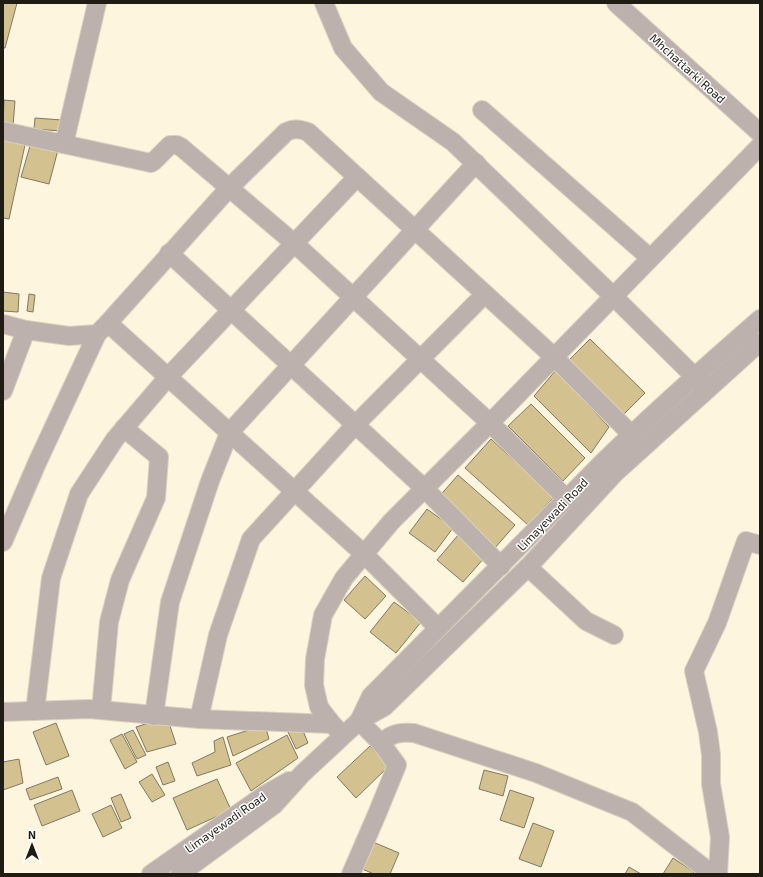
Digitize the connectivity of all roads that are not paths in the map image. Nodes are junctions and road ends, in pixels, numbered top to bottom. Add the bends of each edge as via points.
1 (97, 3) edge
2 (324, 3) edge
3 (616, 3) edge
4 (482, 110) dead end
5 (3, 130) edge
6 (760, 134) edge
7 (64, 144) junction
8 (760, 146) edge
9 (476, 163) junction
10 (357, 177) junction
11 (229, 188) junction
12 (415, 230) junction
13 (294, 242) junction
14 (169, 253) junction
15 (650, 258) junction
16 (485, 294) junction
17 (613, 296) junction
18 (353, 297) junction
19 (232, 309) junction
20 (760, 319) edge
21 (3, 324) edge
22 (102, 329) junction
23 (26, 330) junction
24 (760, 342) edge
25 (554, 357) junction
26 (421, 359) junction
27 (291, 365) junction
28 (168, 376) junction
29 (701, 383) junction
30 (3, 391) edge
31 (490, 423) junction
32 (355, 425) junction
33 (124, 428) junction
34 (229, 433) junction
35 (631, 434) junction
36 (425, 489) junction
37 (294, 491) junction
38 (567, 499) junction
39 (3, 542) edge
40 (760, 545) edge
41 (364, 554) junction
42 (501, 566) junction
43 (528, 567) junction
44 (438, 628) junction
45 (614, 635) dead end
46 (101, 710) junction
47 (35, 711) junction
48 (3, 712) edge
49 (154, 716) junction
50 (199, 719) junction
51 (359, 721) junction
52 (338, 730) junction
53 (381, 742) junction
54 (302, 774) junction
55 (188, 872) edge
56 (151, 874) edge
57 (351, 874) edge
58 (712, 874) edge
59 (718, 874) edge

1 - 7 street
2 - 9 street via 343,48 382,92 453,142
3 - 6 street, Mhchattarki Road
4 - 15 street
5 - 7 street
7 - 11 street via 151,162 170,145 181,146
8 - 15 street
9 - 12 street
9 - 17 street
10 - 11 street via 308,132 292,129
10 - 12 street
10 - 13 street
11 - 13 street
11 - 14 street
12 - 16 street
12 - 18 street
13 - 18 street
13 - 19 street
14 - 19 street
14 - 22 street
15 - 17 street
16 - 25 street
16 - 26 street
17 - 25 street
17 - 29 street
18 - 26 street
18 - 27 street
19 - 27 street
19 - 28 street
20 - 29 street, Limayewadi Road
21 - 23 street
22 - 23 street via 69,336
22 - 28 street
22 - 39 street via 37,463
23 - 30 street
24 - 29 street, Limayewadi Road
25 - 31 street
25 - 35 street
26 - 31 street
26 - 32 street
27 - 32 street
27 - 34 street
28 - 33 street
28 - 34 street
29 - 35 street, Limayewadi Road
29 - 43 street, Limayewadi Road
31 - 36 street
31 - 38 street
32 - 36 street
32 - 37 street
33 - 46 street via 159,457 156,498 120,580 109,622
33 - 47 street via 79,494 51,578
34 - 37 street
34 - 49 street via 210,481 170,602
35 - 38 street, Limayewadi Road
36 - 41 street via 391,522
36 - 42 street
37 - 41 street
37 - 50 street via 251,539 218,635
38 - 42 street, Limayewadi Road
40 - 59 street via 746,541 717,623 694,671 712,756 712,784 720,837
41 - 44 street
41 - 52 street via 344,578 323,615 315,659 314,685 319,707
42 - 44 street, Limayewadi Road
43 - 45 street via 586,621
43 - 51 street, Limayewadi Road via 384,707
44 - 51 street, Limayewadi Road via 371,696
46 - 47 street
46 - 49 street
47 - 48 street
49 - 50 street
50 - 52 street
51 - 52 street, Limayewadi Road
51 - 53 street
52 - 54 street, Limayewadi Road
53 - 57 street via 396,765
53 - 58 street via 393,734 414,733 543,776 632,812
54 - 55 street, Limayewadi Road via 274,805
54 - 56 street, Limayewadi Road via 266,794

